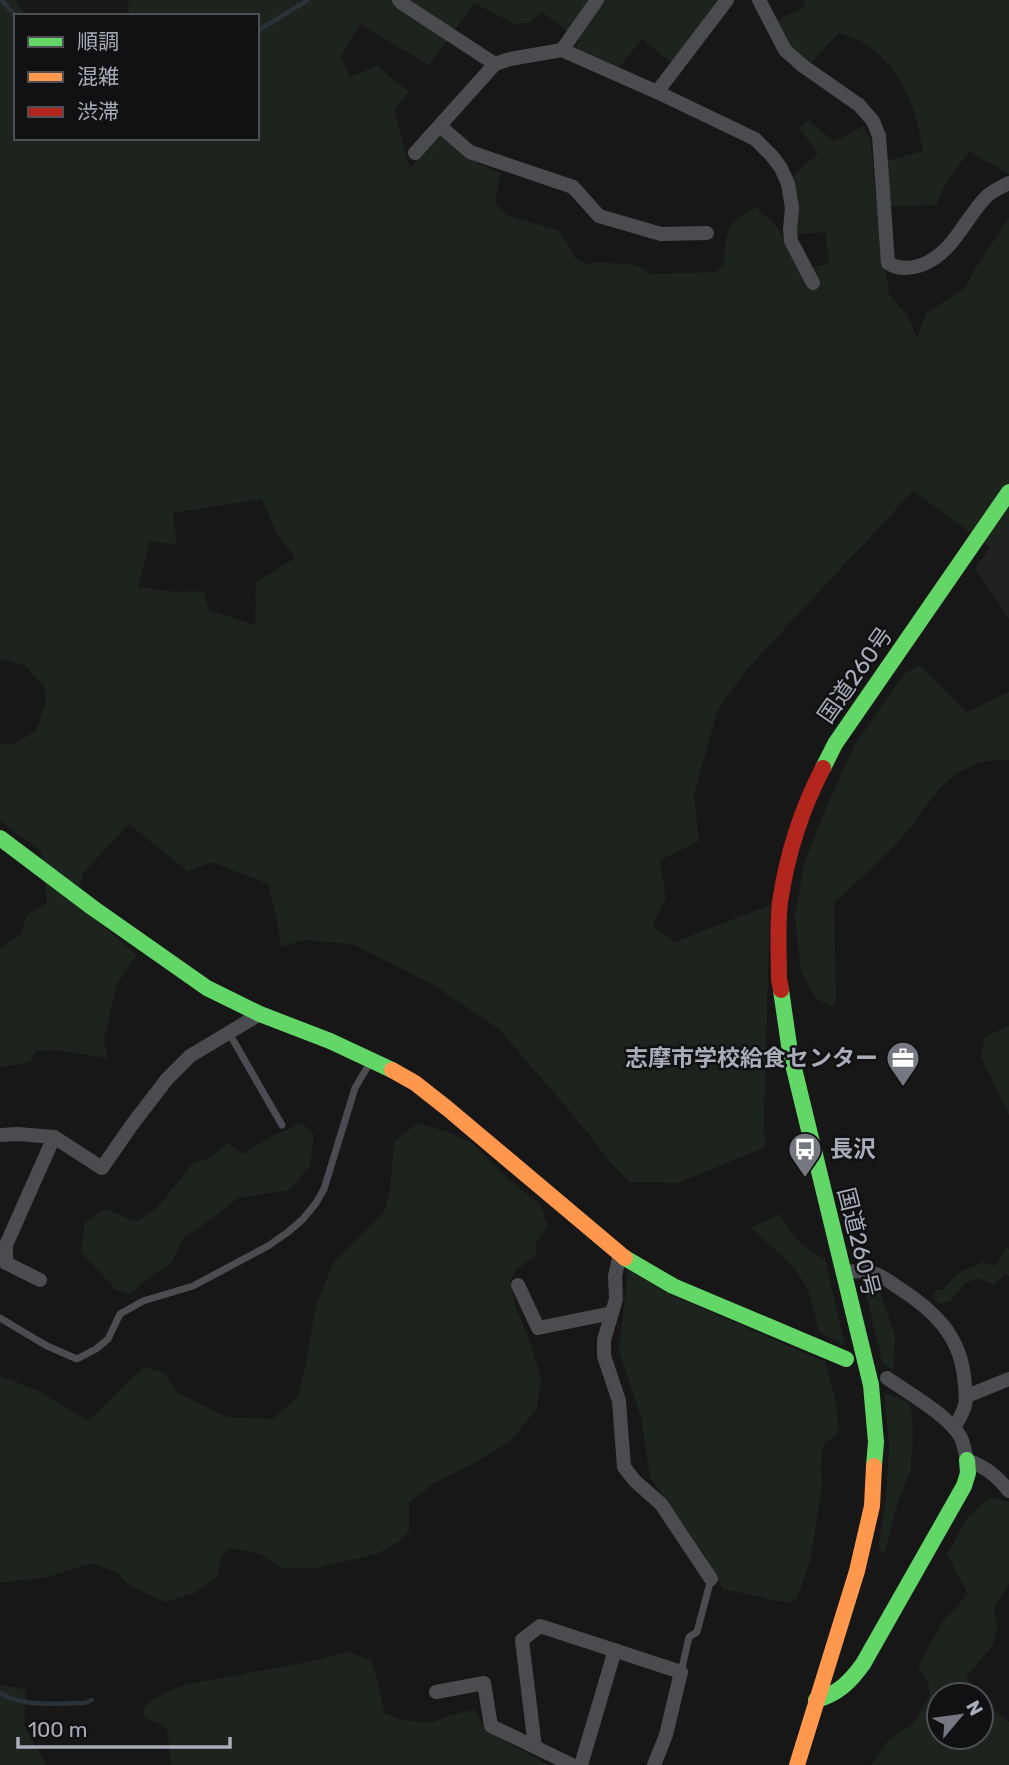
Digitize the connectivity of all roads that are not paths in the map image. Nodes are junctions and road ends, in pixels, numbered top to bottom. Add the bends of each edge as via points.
1 (399, 0) edge
2 (597, 0) edge
3 (727, 0) edge
4 (758, 0) edge
5 (562, 50) junction
6 (495, 64) junction
7 (657, 92) junction
8 (440, 126) junction
9 (415, 153) dead end
10 (1009, 183) edge
11 (707, 233) dead end
12 (813, 283) dead end
13 (1009, 492) edge
14 (0, 838) edge
15 (260, 1014) junction
16 (228, 1032) junction
17 (371, 1060) junction
18 (282, 1125) dead end
19 (0, 1135) edge
20 (54, 1137) junction
21 (3, 1247) edge
22 (620, 1254) junction
23 (843, 1272) junction
24 (40, 1280) dead end
25 (518, 1285) dead end
26 (612, 1313) junction
27 (0, 1318) edge
28 (846, 1359) dead end
29 (887, 1378) dead end
30 (1009, 1379) edge
31 (967, 1395) junction
32 (954, 1427) junction
33 (967, 1460) junction
34 (1009, 1491) edge
35 (711, 1578) joint
36 (615, 1650) junction
37 (681, 1672) junction
38 (436, 1692) dead end
39 (816, 1700) junction
40 (535, 1747) junction
41 (572, 1765) edge
42 (581, 1765) edge
43 (653, 1765) edge
44 (797, 1765) edge

1 - 6 street
2 - 5 street
3 - 7 street
4 - 10 street via 785,50 859,105 873,121 879,136 888,263 911,268 936,258 987,196
5 - 6 street
5 - 7 street
6 - 8 street
7 - 12 street via 755,139 772,156 788,184 792,241
8 - 9 street
8 - 11 street via 471,152 573,187 599,216 661,234
13 - 23 main road, 国道260号 via 835,744 790,849 780,905 779,979 790,1052
14 - 15 main road via 172,965
15 - 16 street
15 - 17 main road
16 - 18 lane
16 - 20 street via 190,1056 167,1079 102,1168
17 - 22 main road via 415,1083 449,1109
17 - 27 lane via 355,1088 324,1189 303,1219 268,1246 193,1286 143,1301 120,1314 108,1339 77,1359
19 - 20 street
20 - 21 street
21 - 24 street via 6,1263
22 - 26 street
22 - 28 main road via 673,1286
23 - 31 street via 880,1276 943,1323 962,1360
23 - 39 main road, 国道260号 via 871,1385 876,1442 872,1506 857,1571
25 - 26 street via 538,1328
26 - 35 street via 604,1356 619,1401 624,1467 661,1504
29 - 32 street
30 - 31 street
31 - 32 street via 964,1412
32 - 33 street
33 - 34 street via 997,1476
33 - 39 main road via 964,1486 863,1664 832,1697
35 - 37 lane
36 - 37 street
36 - 40 street via 540,1626 522,1640
36 - 42 street
37 - 43 street via 666,1735
38 - 40 street via 484,1683 491,1726
39 - 44 main road, 国道260号
40 - 41 street

